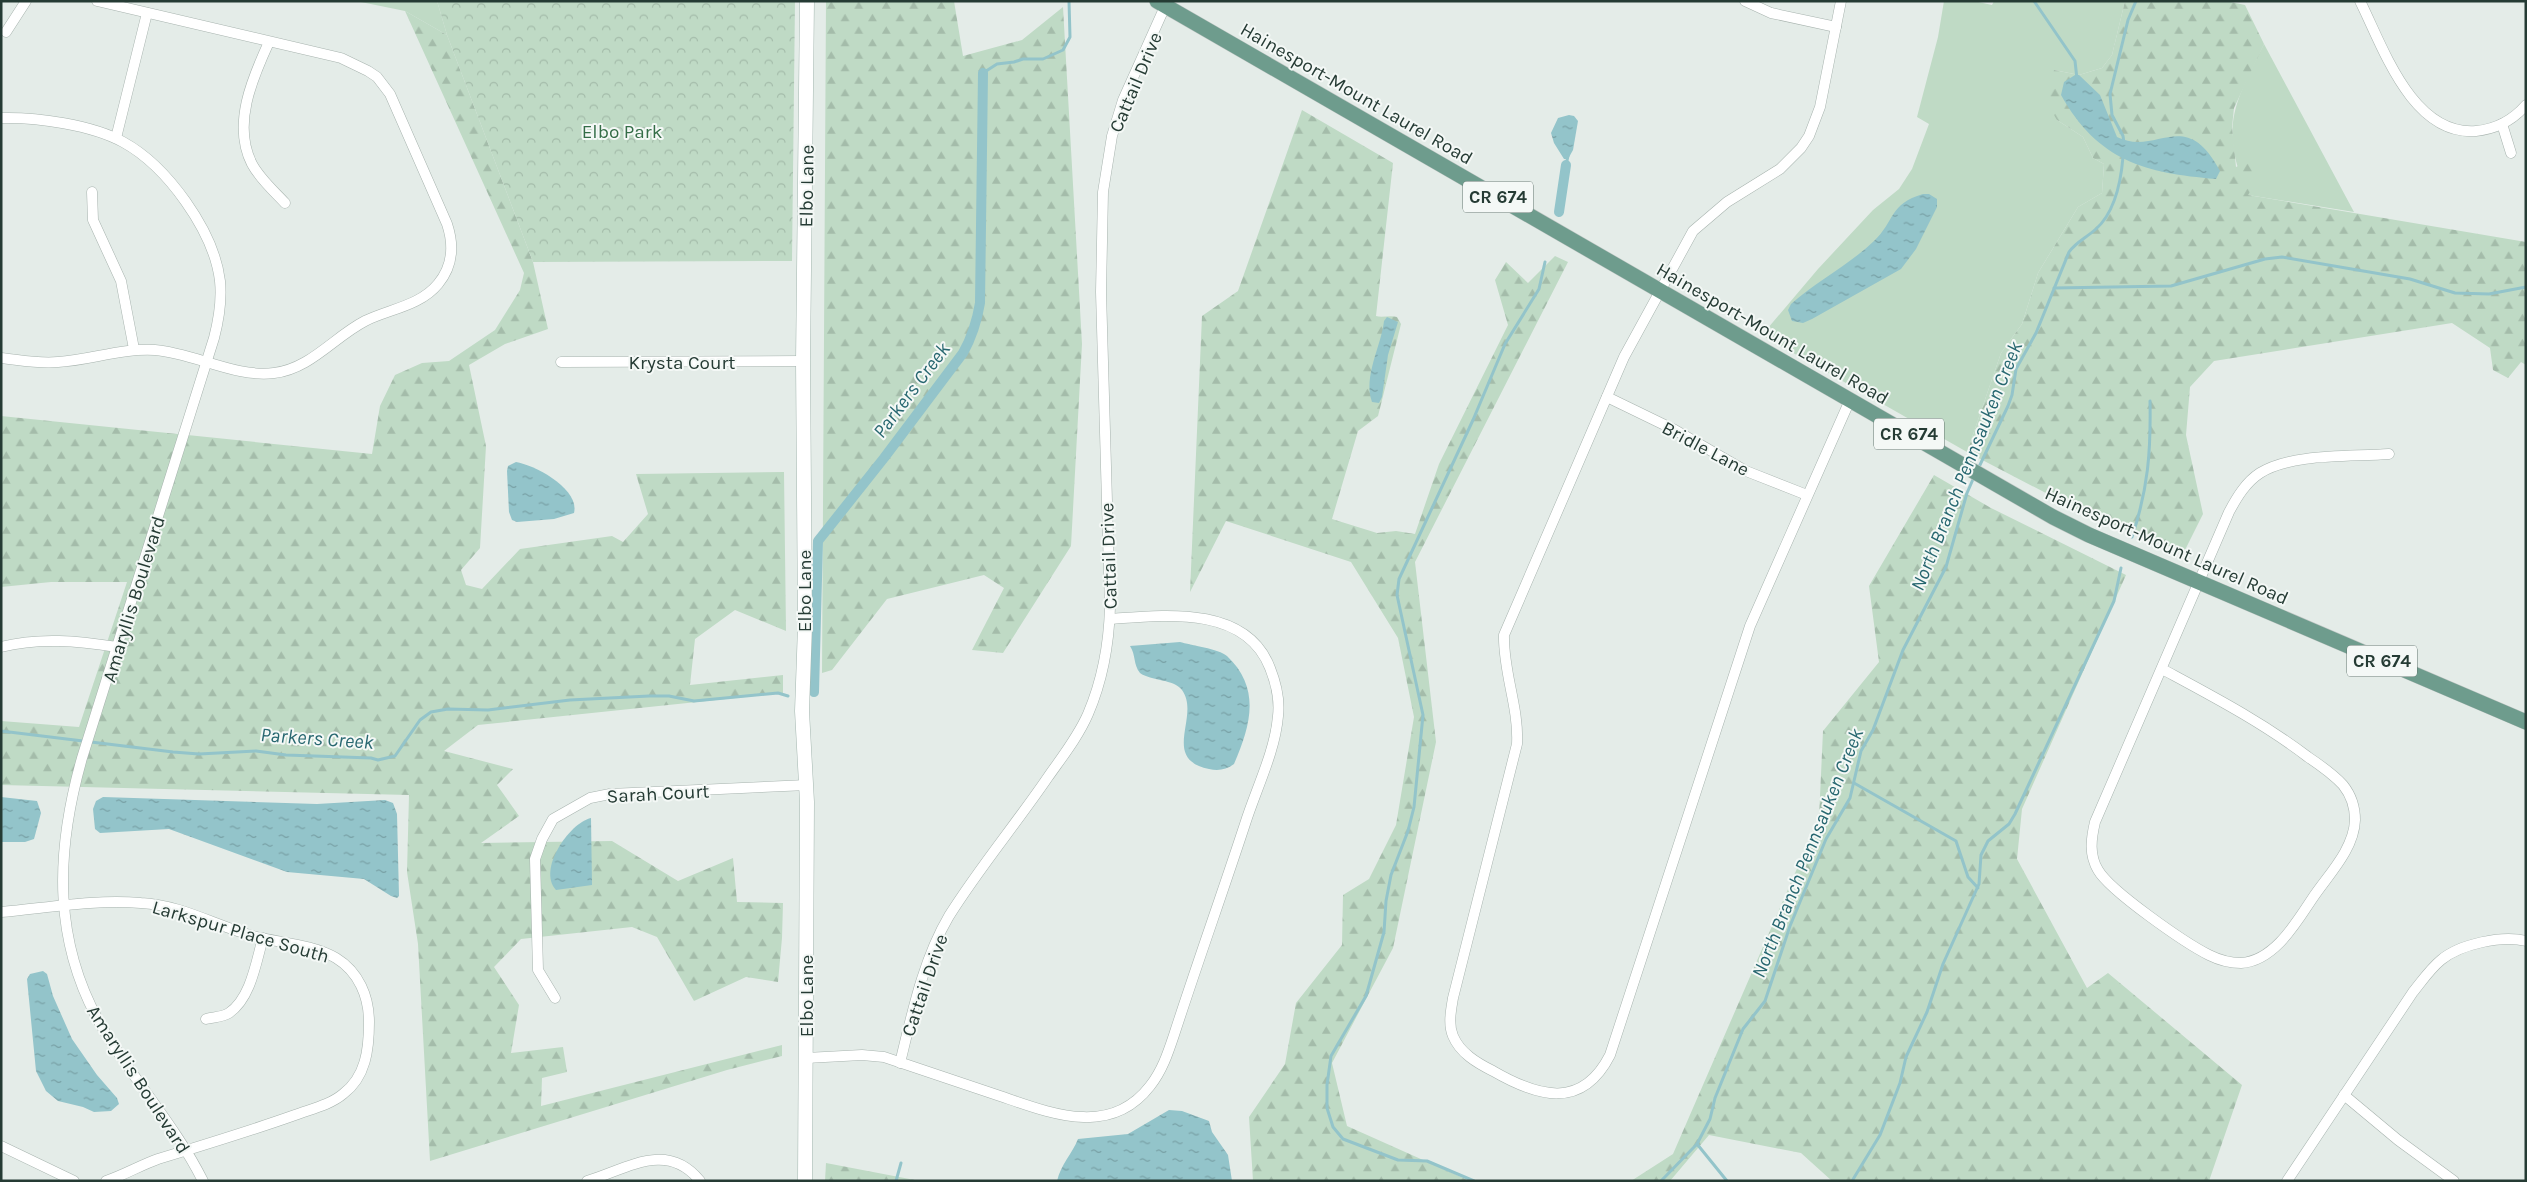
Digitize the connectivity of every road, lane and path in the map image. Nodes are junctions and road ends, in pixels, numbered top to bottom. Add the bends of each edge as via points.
1 (26, 1) edge
2 (97, 1) edge
3 (807, 1) edge
4 (1744, 1) edge
5 (1841, 1) edge
6 (2360, 1) edge
7 (1164, 3) edge
8 (147, 13) junction
9 (1836, 27) junction
10 (6, 32) dead end
11 (269, 42) junction
12 (2526, 105) edge
13 (1, 118) edge
14 (2502, 124) junction
15 (116, 138) junction
16 (2511, 153) dead end
17 (92, 192) dead end
18 (285, 203) dead end
19 (1660, 290) junction
20 (134, 349) junction
21 (1, 358) edge
22 (207, 361) junction
23 (803, 361) junction
24 (561, 362) dead end
25 (1606, 398) junction
26 (1850, 400) junction
27 (2389, 454) dead end
28 (1807, 495) junction
29 (2200, 583) junction
30 (1110, 619) junction
31 (1, 646) edge
32 (117, 647) junction
33 (2162, 669) junction
34 (2526, 722) edge
35 (806, 785) junction
36 (64, 906) junction
37 (1, 912) edge
38 (263, 938) junction
39 (2526, 941) edge
40 (555, 998) dead end
41 (206, 1019) dead end
42 (806, 1058) junction
43 (900, 1063) junction
44 (2344, 1095) junction
45 (1, 1146) edge
46 (188, 1151) junction
47 (74, 1181) edge
48 (106, 1181) edge
49 (203, 1181) edge
50 (587, 1181) edge
51 (700, 1181) edge
52 (805, 1181) edge
53 (2287, 1181) edge
54 (2454, 1181) edge

1 - 10 street
2 - 8 street
3 - 23 street, Elbo Lane
4 - 9 street via 1771,13
5 - 9 street
6 - 14 street via 2400,81 2419,108 2457,130 2485,130
7 - 19 main road, Hainesport-Mount Laurel Road / CR 674
7 - 30 street, Cattail Drive via 1123,100 1112,136 1102,192 1101,278
8 - 11 street
8 - 15 street
9 - 19 street via 1820,107 1810,136 1780,169 1726,202 1693,231
11 - 18 street via 253,80 244,117 244,136 252,165
11 - 22 street via 351,61 377,77 395,104 447,224 452,254 445,274 424,297 362,322 293,368 257,373
12 - 14 street
13 - 15 street, Amaryllis Boulevard via 78,127
14 - 16 street
15 - 22 street, Amaryllis Boulevard via 136,149 159,169 208,240 220,280 220,309
17 - 20 street via 93,220 121,281
19 - 25 street
19 - 26 main road, Hainesport-Mount Laurel Road / CR 674
20 - 21 street via 58,362
20 - 22 street via 175,352
22 - 32 street, Amaryllis Boulevard
23 - 24 street, Krysta Court
23 - 35 street, Elbo Lane via 805,626 802,711
25 - 28 street, Bridle Lane via 1675,430 1746,471
25 - 28 street via 1504,635 1517,717 1517,744 1451,1012 1452,1034 1457,1044 1474,1061 1510,1081 1536,1091 1562,1094 1586,1086 1596,1078 1607,1061 1750,626
26 - 28 street
26 - 29 main road, Hainesport-Mount Laurel Road / CR 674 via 1984,479 2089,535
27 - 29 street via 2299,461 2276,466 2260,474 2235,501
29 - 33 street
29 - 34 main road, Hainesport-Mount Laurel Road / CR 674
30 - 43 street, Cattail Drive via 1104,662 1088,714 1070,746 969,887 941,932 928,962
30 - 43 street via 1195,617 1232,627 1262,651 1273,676 1279,702 1271,746 1164,1063 1150,1087 1130,1105 1105,1116 1077,1118 1048,1112
31 - 32 street via 71,640
32 - 36 street, Amaryllis Boulevard via 69,806 63,856
33 - 33 street via 2097,816 2092,836 2094,861 2099,872 2118,892 2198,949 2220,960 2253,961 2282,939 2348,845 2354,820 2350,796 2334,776 2263,726 2228,703
35 - 40 street, Sarah Court via 610,794 590,798 553,820 535,859 538,970
35 - 42 street, Elbo Lane
36 - 37 street, Larkspur Place South
36 - 38 street, Larkspur Place South via 105,902 160,905 187,911
36 - 46 street, Amaryllis Boulevard via 74,964 90,1006 122,1059
38 - 41 street via 241,1000 227,1014
38 - 46 street, Larkspur Place South via 325,953 337,958 355,975 367,997 369,1009 369,1044 363,1068 351,1087 333,1101
39 - 44 street via 2490,941 2460,949 2442,959 2413,992
42 - 43 street via 862,1055
42 - 52 street, Elbo Lane
44 - 53 street
44 - 54 street
45 - 47 street
46 - 48 street, Larkspur Place South
46 - 49 street, Amaryllis Boulevard
50 - 51 street via 642,1161 665,1159 686,1167

